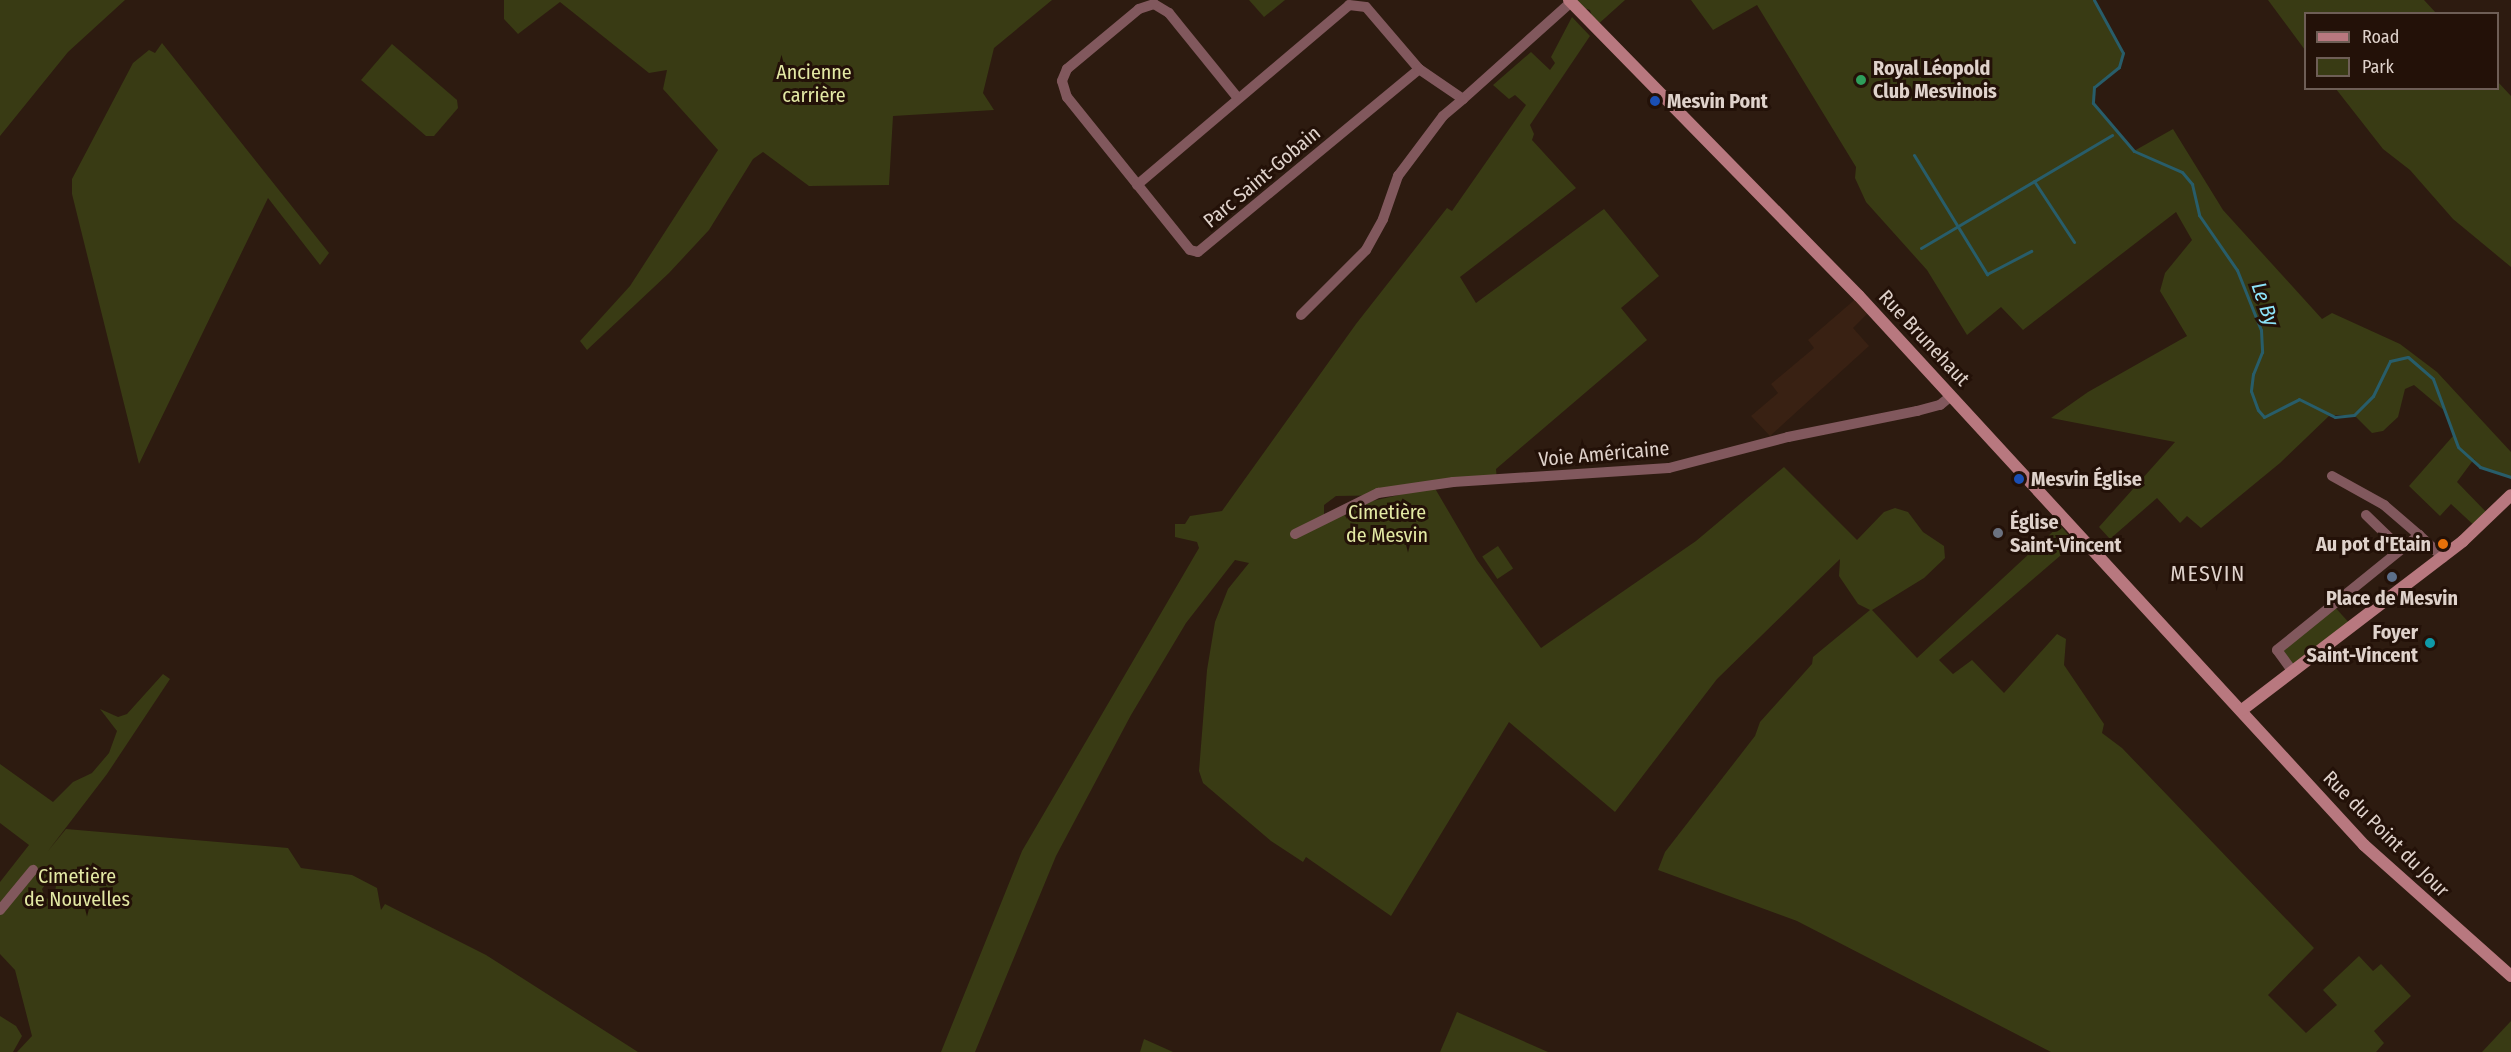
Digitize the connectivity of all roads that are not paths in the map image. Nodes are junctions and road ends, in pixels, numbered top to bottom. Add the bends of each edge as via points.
1 (1570, 1) edge
2 (1419, 69) junction
3 (1237, 97) junction
4 (1462, 99) junction
5 (1137, 185) junction
6 (1301, 315) dead end
7 (1952, 396) junction
8 (2332, 476) dead end
9 (2511, 495) edge
10 (2367, 515) dead end
11 (1295, 534) dead end
12 (2419, 535) junction
13 (2401, 549) junction
14 (2443, 557) junction
15 (2293, 672) junction
16 (2242, 710) junction
17 (33, 870) dead end
18 (0, 910) edge
19 (2511, 975) edge

1 - 4 street
1 - 7 street, Rue Brunehaut
2 - 3 street via 1366,7 1354,4
2 - 4 street
2 - 5 street, Parc Saint-Gobain via 1203,250 1190,250
3 - 5 street
3 - 5 street, Parc Saint-Gobain via 1169,13 1154,4 1139,9 1067,69 1062,81 1064,92
4 - 6 street via 1443,116 1398,176 1383,219 1366,250
7 - 11 street, Voie Américaine via 1940,405 1917,411 1779,439 1669,468 1453,482 1378,493
7 - 16 street, Rue Brunehaut
8 - 12 street via 2384,505
9 - 14 street via 2485,523
10 - 13 street
12 - 13 street
12 - 14 street
13 - 15 street via 2277,650
14 - 15 street
15 - 16 street
16 - 19 street, Rue du Point du Jour via 2391,873
17 - 18 street

